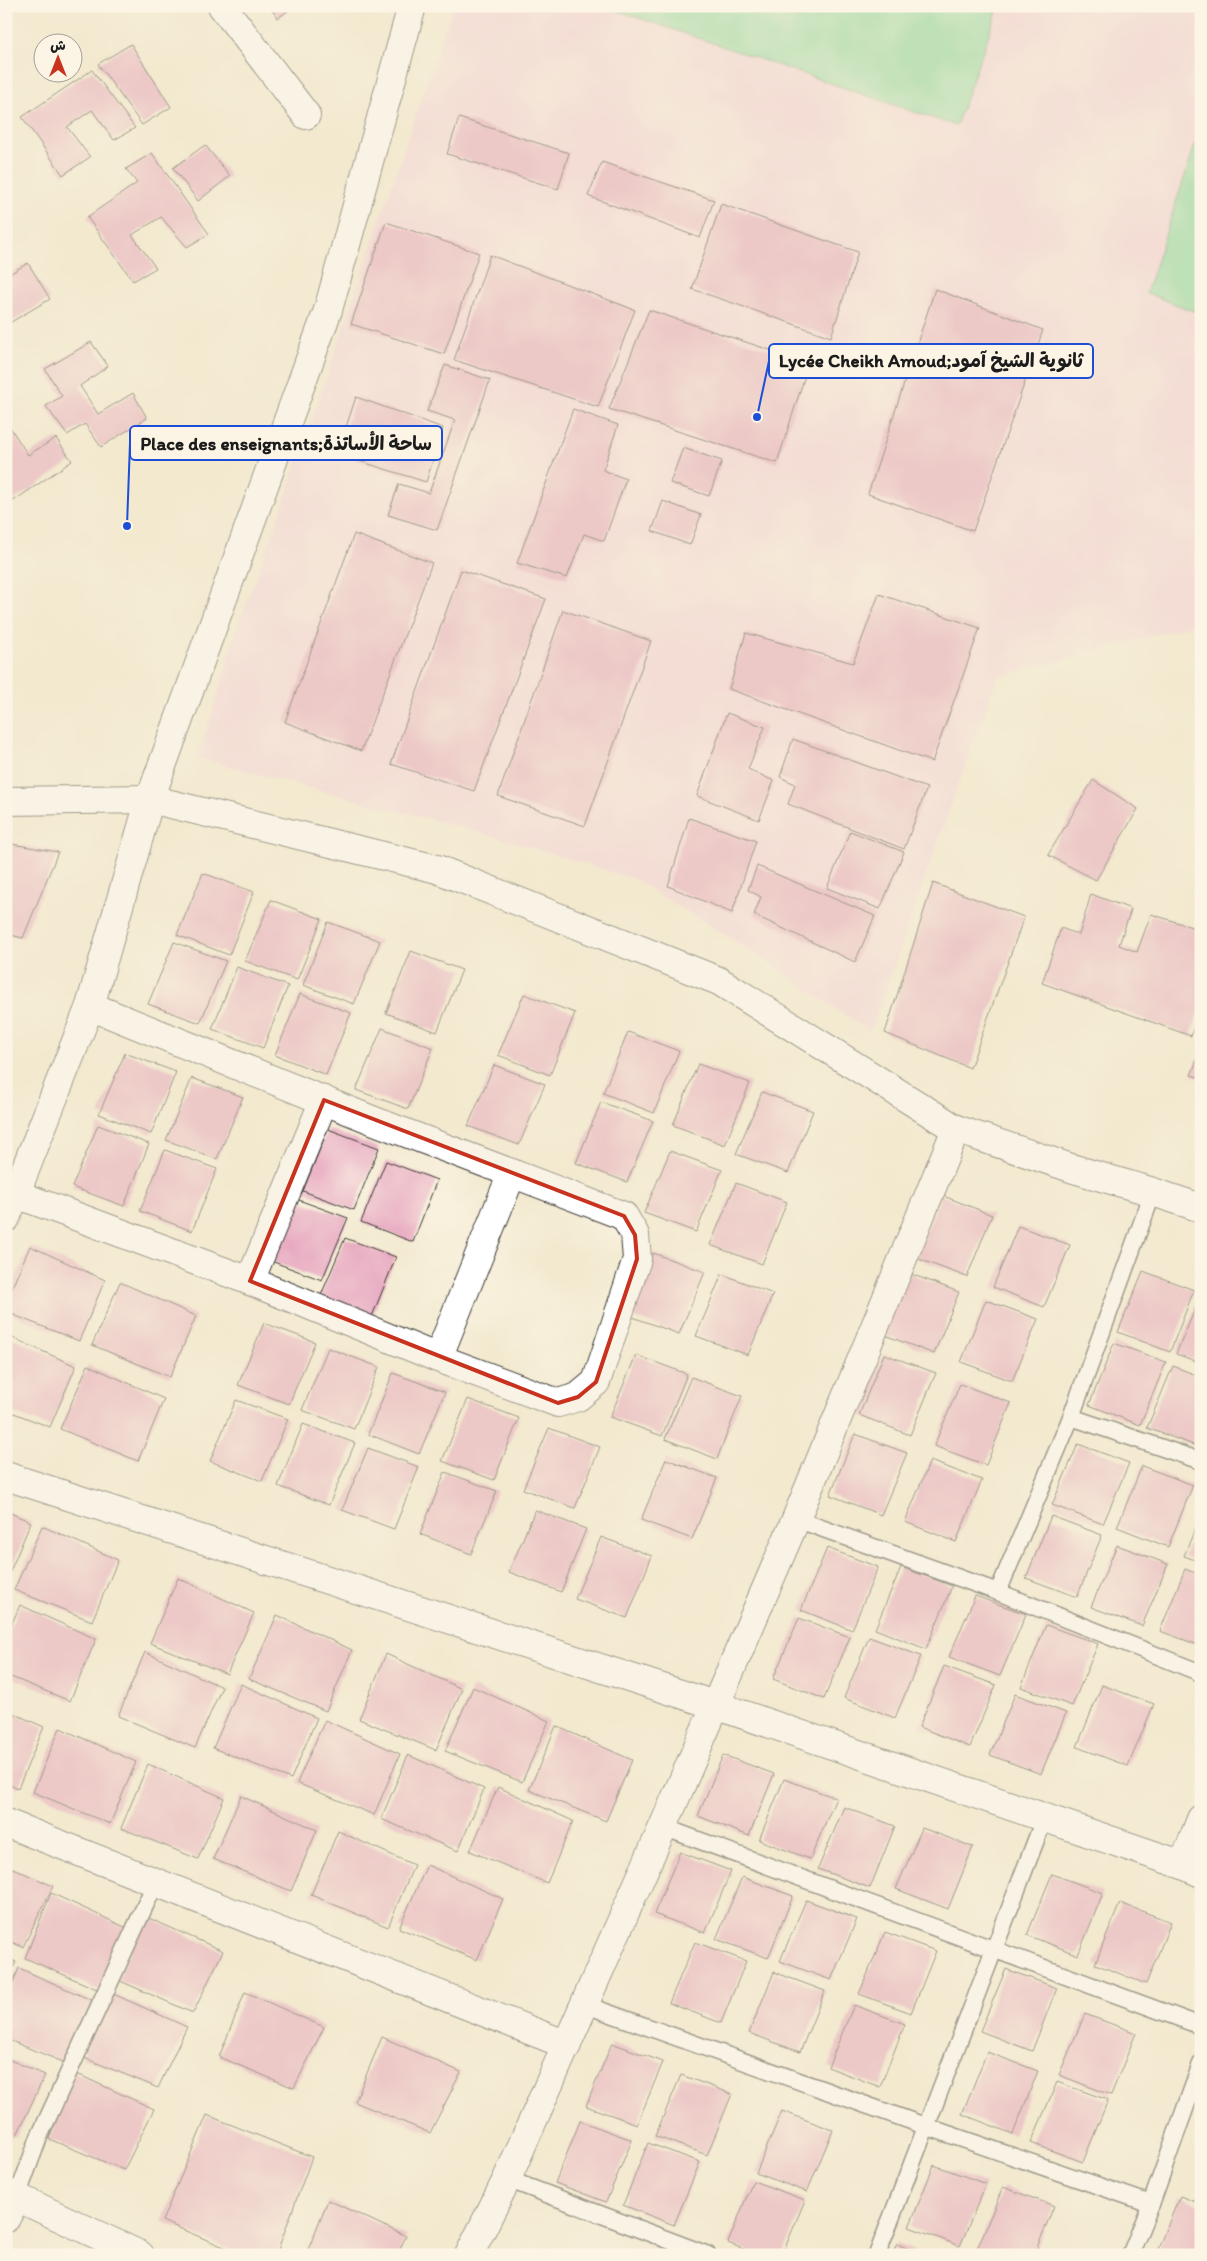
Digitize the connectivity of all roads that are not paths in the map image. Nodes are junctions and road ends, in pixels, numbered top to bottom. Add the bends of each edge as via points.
1 (222, 6) edge
2 (412, 6) edge
3 (306, 115) dead end
4 (150, 799) junction
5 (6, 801) edge
6 (90, 1006) junction
7 (324, 1100) junction
8 (956, 1129) junction
9 (512, 1173) junction
10 (1153, 1192) junction
11 (11, 1206) edge
12 (1201, 1208) edge
13 (250, 1281) junction
14 (438, 1358) junction
15 (1071, 1417) junction
16 (1201, 1462) edge
17 (6, 1476) edge
18 (796, 1519) junction
19 (998, 1592) junction
20 (1201, 1673) edge
21 (716, 1705) junction
22 (1044, 1819) junction
23 (1201, 1819) edge
24 (6, 1823) edge
25 (663, 1827) junction
26 (1192, 1869) edge
27 (155, 1884) junction
28 (994, 1949) junction
29 (586, 2005) junction
30 (1201, 2026) edge
31 (567, 2045) junction
32 (1201, 2064) edge
33 (925, 2126) junction
34 (507, 2180) junction
35 (10, 2202) edge
36 (1151, 2204) junction
37 (140, 2255) edge
38 (469, 2255) edge
39 (708, 2255) edge
40 (877, 2255) edge
41 (1130, 2255) edge

1 - 3 street
2 - 4 street via 328,310
4 - 5 street
4 - 6 street
4 - 8 street via 438,870 718,981
6 - 7 street
6 - 11 street
7 - 9 street
7 - 13 street
8 - 10 street
8 - 18 street
9 - 14 street
9 - 14 street via 624,1216 635,1235 637,1259 596,1382 578,1397 558,1403
10 - 12 street
10 - 15 lane
11 - 13 street
13 - 14 street
15 - 16 lane
15 - 19 lane
17 - 21 street
18 - 19 lane
18 - 21 street
19 - 20 lane
21 - 22 street
21 - 25 street
22 - 26 street
22 - 28 lane
23 - 26 street
24 - 27 street
25 - 28 lane
25 - 29 street
27 - 31 street
27 - 35 lane
28 - 30 lane
28 - 33 lane
29 - 31 street
29 - 33 lane
31 - 34 street
32 - 36 lane
33 - 36 lane
33 - 40 lane
34 - 38 street
34 - 39 lane
35 - 37 street
36 - 41 lane

